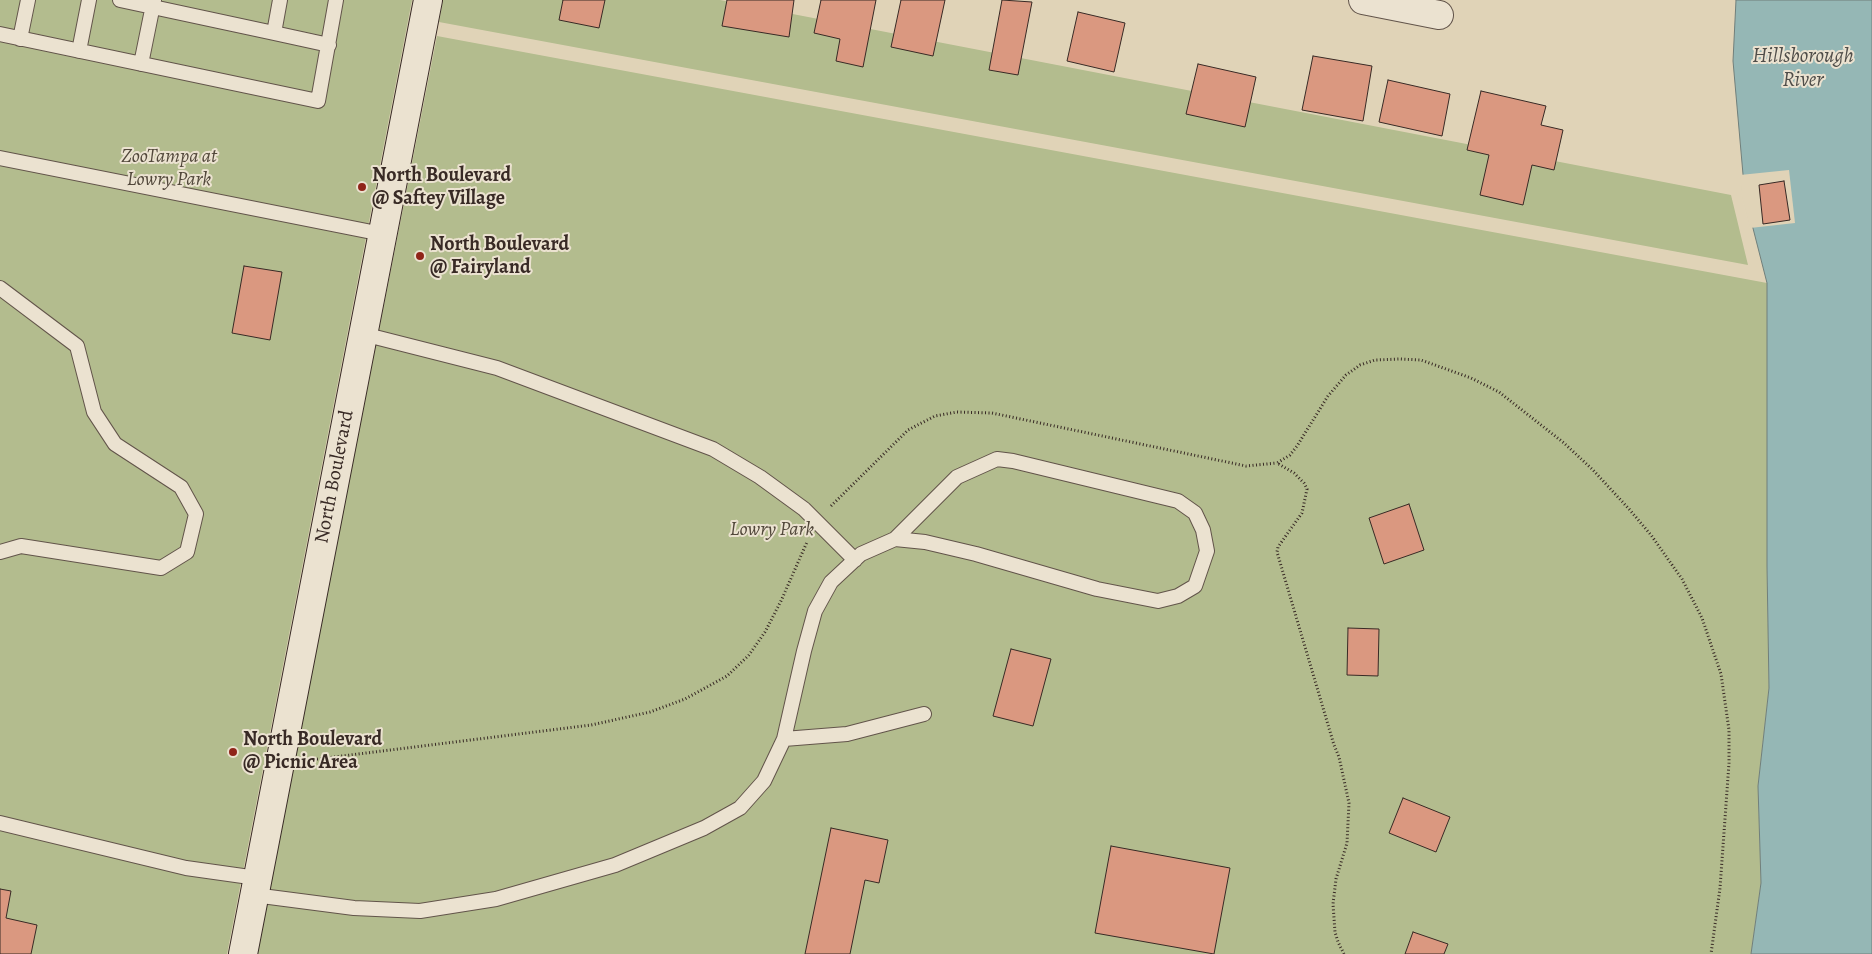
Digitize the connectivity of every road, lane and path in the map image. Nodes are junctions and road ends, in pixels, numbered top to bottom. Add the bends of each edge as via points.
1 (28, 0) edge
2 (89, 0) edge
3 (120, 0) edge
4 (280, 0) edge
5 (336, 0) edge
6 (428, 0) edge
7 (1363, 0) edge
8 (153, 4) edge
9 (1439, 15) dead end
10 (274, 33) junction
11 (0, 34) edge
12 (20, 39) junction
13 (329, 45) junction
14 (79, 51) junction
15 (141, 64) junction
16 (0, 158) edge
17 (382, 234) junction
18 (0, 288) edge
19 (363, 334) junction
20 (1277, 463) junction
21 (818, 523) junction
22 (895, 539) junction
23 (0, 552) edge
24 (855, 560) junction
25 (924, 714) dead end
26 (784, 739) junction
27 (318, 758) dead end
28 (0, 823) edge
29 (256, 886) junction
30 (242, 954) edge
31 (1344, 954) edge
32 (1711, 954) edge

1 - 12 lane
2 - 14 lane
3 - 8 lane
4 - 10 lane
5 - 13 lane
6 - 17 street, North Boulevard
7 - 9 street
8 - 10 lane
8 - 15 lane
10 - 13 lane
11 - 12 lane
12 - 14 lane
13 - 15 lane via 318,101
14 - 15 lane
16 - 17 lane
17 - 19 street, North Boulevard
18 - 23 lane via 77,346 94,412 115,444 181,487 196,514 187,552 162,568 20,546
19 - 21 lane via 497,368 713,449 760,477
19 - 29 street, North Boulevard
20 - 21 path via 1246,466 992,413 957,412 935,416 908,430 837,498
20 - 31 path via 1294,473 1307,489 1302,513 1277,552 1339,757 1349,803 1347,843 1338,871 1333,904 1335,932
20 - 32 path via 1290,455 1328,396 1346,375 1375,360 1421,360 1499,392 1564,443 1629,509 1682,579 1702,618 1722,674 1730,763
21 - 24 lane
21 - 27 path via 782,601 749,654 727,676 685,699 650,712 591,725
22 - 22 lane via 926,542 1097,589 1158,601 1178,596 1194,586 1207,551 1203,530 1195,513 1178,501 997,459 957,478
22 - 24 lane via 861,554
24 - 26 lane via 831,582 815,611
25 - 26 lane via 848,734
26 - 29 lane via 764,781 740,808 704,828 615,865 496,899 420,911 354,908
28 - 29 lane
29 - 30 street, North Boulevard

